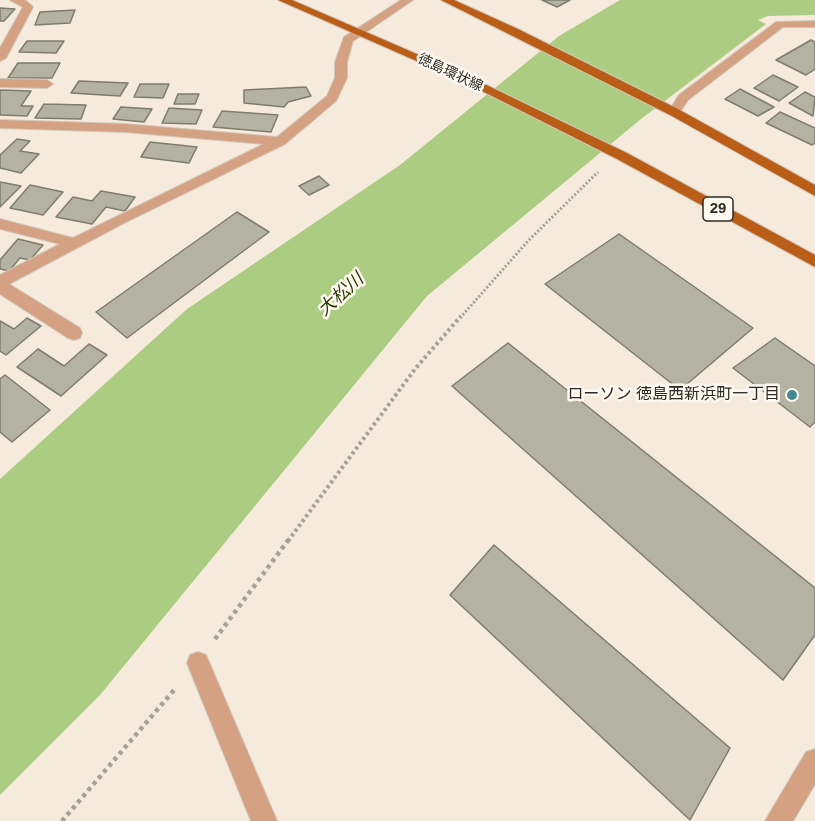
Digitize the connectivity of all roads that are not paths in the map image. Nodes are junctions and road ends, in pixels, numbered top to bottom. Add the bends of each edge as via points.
1 (4, 0) edge
2 (15, 0) edge
3 (283, 0) edge
4 (408, 0) edge
5 (446, 0) edge
6 (815, 24) edge
7 (359, 31) junction
8 (1, 53) edge
9 (0, 83) edge
10 (47, 84) dead end
11 (670, 110) junction
12 (0, 124) edge
13 (280, 141) junction
14 (815, 191) edge
15 (0, 224) edge
16 (74, 243) junction
17 (815, 262) edge
18 (0, 282) edge
19 (0, 286) edge
20 (75, 333) dead end
21 (198, 663) road end
22 (815, 761) edge
23 (264, 821) edge
24 (777, 821) edge

1 - 2 street
2 - 8 street via 28,7
3 - 7 main road, 徳島環状線 / 29
4 - 7 street
5 - 11 main road
6 - 11 street via 780,24
7 - 13 street via 348,39 341,78 332,98
7 - 17 main road, 徳島環状線 / 29 via 618,154
9 - 10 street
11 - 14 main road
12 - 13 street via 126,128
13 - 16 street
15 - 16 street
16 - 18 street
19 - 20 street
21 - 23 street
22 - 24 street

